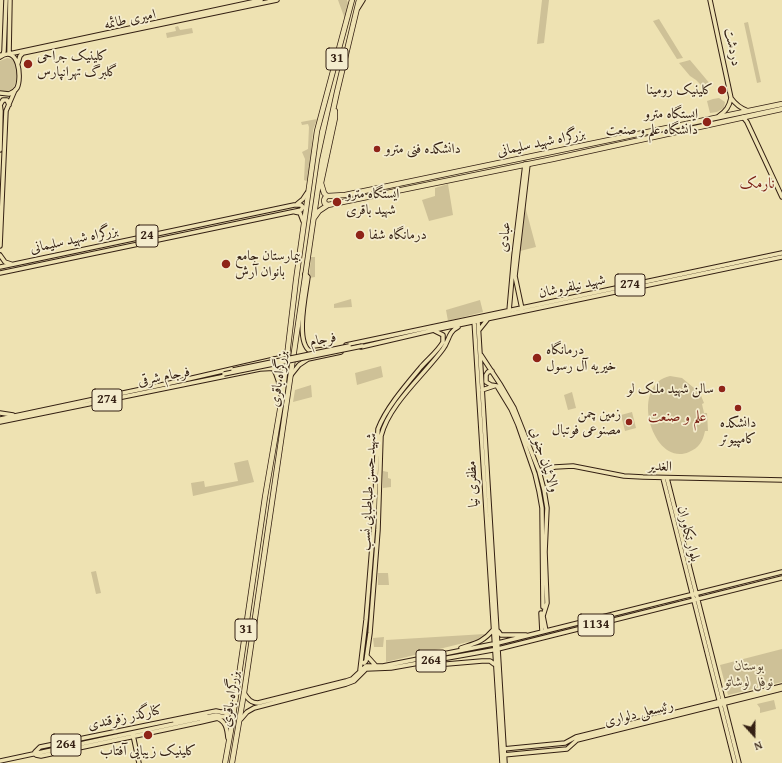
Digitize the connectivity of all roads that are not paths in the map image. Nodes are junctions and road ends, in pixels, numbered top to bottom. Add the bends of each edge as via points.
1 (6, 0) edge
2 (10, 0) edge
3 (261, 0) edge
4 (277, 0) edge
5 (348, 0) edge
6 (352, 0) edge
7 (359, 0) edge
8 (363, 0) edge
9 (710, 0) edge
10 (357, 9) junction
11 (349, 14) junction
12 (160, 23) junction
13 (16, 52) junction
14 (9, 54) junction
15 (1, 56) edge
16 (20, 56) junction
17 (18, 63) junction
18 (15, 90) junction
19 (0, 93) edge
20 (336, 97) junction
21 (731, 98) junction
22 (782, 104) edge
23 (0, 105) edge
24 (9, 105) junction
25 (782, 109) edge
26 (748, 110) junction
27 (719, 116) junction
28 (743, 117) junction
29 (320, 118) junction
30 (331, 121) junction
31 (317, 131) junction
32 (328, 133) junction
33 (564, 149) junction
34 (0, 150) edge
35 (553, 151) junction
36 (566, 156) junction
37 (553, 159) junction
38 (527, 164) junction
39 (310, 187) junction
40 (327, 196) junction
41 (782, 196) edge
42 (294, 205) junction
43 (328, 205) junction
44 (292, 212) junction
45 (312, 223) junction
46 (304, 224) junction
47 (0, 246) edge
48 (782, 253) edge
49 (0, 254) edge
50 (782, 257) edge
51 (14, 264) junction
52 (0, 267) edge
53 (0, 273) edge
54 (305, 274) junction
55 (296, 280) junction
56 (304, 281) junction
57 (295, 291) junction
58 (303, 292) junction
59 (522, 310) junction
60 (509, 312) junction
61 (489, 319) junction
62 (476, 320) junction
63 (466, 324) junction
64 (434, 330) junction
65 (479, 330) junction
66 (477, 342) junction
67 (367, 343) junction
68 (307, 350) junction
69 (287, 354) junction
70 (480, 354) junction
71 (430, 357) junction
72 (274, 359) junction
73 (308, 359) junction
74 (434, 359) junction
75 (487, 364) junction
76 (272, 368) junction
77 (492, 371) junction
78 (213, 373) junction
79 (224, 373) junction
80 (291, 375) junction
81 (486, 375) junction
82 (215, 378) junction
83 (497, 386) junction
84 (154, 388) junction
85 (482, 390) junction
86 (282, 398) junction
87 (513, 408) junction
88 (0, 413) edge
89 (14, 416) junction
90 (0, 418) edge
91 (11, 420) junction
92 (0, 422) edge
93 (0, 426) edge
94 (538, 473) junction
95 (665, 478) junction
96 (782, 480) edge
97 (265, 497) junction
98 (273, 498) junction
99 (487, 504) junction
100 (264, 507) junction
101 (271, 509) junction
102 (782, 572) edge
103 (782, 578) edge
104 (698, 594) junction
105 (693, 595) junction
106 (697, 600) junction
107 (497, 628) junction
108 (493, 630) junction
109 (544, 631) junction
110 (529, 635) junction
111 (496, 644) junction
112 (478, 646) junction
113 (496, 649) junction
114 (478, 652) junction
115 (439, 654) junction
116 (367, 656) junction
117 (361, 662) junction
118 (421, 663) junction
119 (376, 666) junction
120 (495, 667) junction
121 (360, 671) junction
122 (782, 686) edge
123 (782, 689) edge
124 (244, 693) junction
125 (235, 701) junction
126 (253, 703) junction
127 (722, 703) junction
128 (254, 708) junction
129 (220, 712) junction
130 (216, 717) junction
131 (239, 722) junction
132 (132, 732) junction
133 (576, 739) junction
134 (229, 744) junction
135 (503, 749) junction
136 (503, 755) junction
137 (0, 760) edge
138 (139, 763) edge
139 (225, 763) edge
140 (232, 763) edge
141 (502, 763) edge
142 (505, 763) edge
143 (735, 763) edge
144 (739, 763) edge

1 - 15 main road
2 - 14 main road
3 - 12 main road, امیری طائمه
4 - 12 main road, امیری طائمه
5 - 11 main road
6 - 11 highway, 31
7 - 10 highway, بزرگراه باقری / 31
8 - 10 main road
9 - 21 main road, دردشت
10 - 20 highway, بزرگراه باقری / 31
11 - 29 highway, 31
12 - 13 main road, امیری طائمه
12 - 16 main road, امیری طائمه
13 - 14 main road, امیری طائمه
13 - 16 main road via 16,56
14 - 15 main road, امیری طائمه
14 - 17 main road
16 - 17 main road
17 - 18 main road via 18,86
18 - 19 main road via 9,94
18 - 24 main road
20 - 30 highway, بزرگراه باقری / 31
20 - 40 highway via 335,118 321,183
21 - 26 main road via 740,108
21 - 27 main road via 729,106
22 - 26 highway, بزرگراه شهید سلیمانی
23 - 24 main road via 3,100 7,100
23 - 34 main road
24 - 47 main road via 5,120
25 - 28 highway, بزرگراه شهید سلیمانی
26 - 27 highway, بزرگراه شهید سلیمانی
27 - 33 highway, بزرگراه شهید سلیمانی
28 - 36 highway, بزرگراه شهید سلیمانی
28 - 41 main road via 748,122
29 - 30 highway via 324,122
29 - 31 highway, 31
30 - 32 highway, بزرگراه باقری / 31
31 - 32 highway via 323,129
31 - 39 highway, 31
32 - 45 highway, بزرگراه باقری / 31
33 - 35 highway, بزرگراه شهید سلیمانی
33 - 36 highway
35 - 37 highway
35 - 40 highway, بزرگراه شهید سلیمانی via 345,196
36 - 37 highway, بزرگراه شهید سلیمانی
37 - 38 highway, بزرگراه شهید سلیمانی
38 - 43 highway, بزرگراه شهید سلیمانی
38 - 59 main road, عبادی via 515,276
38 - 60 main road, عبادی
39 - 42 main road via 303,200
39 - 46 highway, 31
40 - 43 highway via 324,201
42 - 44 main road via 301,204 303,207
42 - 51 main road, بزرگراه شهید سلیمانی / 24
43 - 45 highway via 319,211
44 - 46 main road via 300,214
44 - 53 main road, بزرگراه شهید سلیمانی / 24
45 - 54 highway, بزرگراه باقری / 31
46 - 55 highway, بزرگراه باقری / 31
48 - 59 main road, شهید نیلفروشان / 274
49 - 51 main road via 5,262
50 - 59 main road, شهید نیلفروشان / 274
51 - 52 main road, بزرگراه شهید سلیمانی / 24
54 - 56 highway, بزرگراه باقری / 31
54 - 68 main road via 308,277 301,332
55 - 56 highway
55 - 57 highway, بزرگراه باقری / 31
56 - 58 highway, بزرگراه باقری / 31
57 - 58 highway
57 - 69 highway, بزرگراه باقری / 31
58 - 80 highway, بزرگراه باقری / 31
59 - 60 main road, شهید نیلفروشان / 274
59 - 61 main road, شهید نیلفروشان / 274
60 - 62 main road, شهید نیلفروشان / 274
61 - 62 main road, شهید نیلفروشان / 274
61 - 65 main road
62 - 63 main road, شهید نیلفروشان / 274
62 - 65 main road, مظفری نیا
62 - 66 main road, مظفری نیا
62 - 67 main road, شهید نیلفروشان / 274
63 - 64 main road, شهید نیلفروشان / 274
63 - 74 main road, شهید حسن طباطبایی نسب via 451,332 444,347
64 - 67 main road, شهید نیلفروشان / 274
64 - 71 main road, شهید حسن طباطبایی نسب via 442,334 444,339
65 - 66 main road, مظفری نیا
66 - 70 main road, مظفری نیا
66 - 99 main road, مظفری نیا
67 - 68 main road via 312,352
67 - 73 main road
67 - 79 main road, فرجام / 274, bridge
68 - 73 main road via 302,355
69 - 72 main road
69 - 86 highway, بزرگراه باقری / 31
70 - 75 main road, والائیان جنوبی
70 - 85 main road, مظفری نیا
71 - 74 main road
71 - 117 main road, شهید حسن طباطبایی نسب via 393,403 378,429 374,522
72 - 76 main road via 280,364 278,368
72 - 78 main road
73 - 80 main road
74 - 116 main road, شهید حسن طباطبایی نسب via 390,416 381,436 378,530
75 - 77 main road, والائیان جنوبی
75 - 81 main road
76 - 82 main road
76 - 86 main road via 277,374
77 - 81 main road
77 - 87 main road, والائیان جنوبی
78 - 79 main road, فرجام / 274
78 - 84 main road, فرجام شرقی / 274
79 - 82 main road, فرجام / 274
80 - 98 highway, بزرگراه باقری / 31
81 - 83 main road, والائیان جنوبی via 486,382
82 - 84 main road, فرجام شرقی / 274
83 - 85 main road
83 - 87 main road, والائیان جنوبی
84 - 89 main road, فرجام شرقی / 274
84 - 91 main road, فرجام شرقی / 274
85 - 99 main road, مظفری نیا
86 - 97 highway, بزرگراه باقری / 31
87 - 94 main road, والائیان جنوبی
88 - 89 main road
89 - 90 main road, فرجام شرقی / 274
91 - 92 main road, فرجام شرقی / 274
91 - 93 main road
94 - 95 main road, الغدیر via 555,467 573,466 624,476
94 - 109 main road, والائیان جنوبی via 546,502 543,552
95 - 96 main road, الغدیر
95 - 104 main road, بلوار تکاوران
95 - 105 main road, بلوار تکاوران
97 - 98 highway
97 - 100 highway, بزرگراه باقری / 31
98 - 101 highway, بزرگراه باقری / 31
99 - 107 main road, مظفری نیا
99 - 108 main road, مظفری نیا
100 - 101 highway via 268,506
100 - 125 highway, بزرگراه باقری / 31
101 - 124 highway, بزرگراه باقری / 31
102 - 104 main road, 1134
103 - 106 main road, 1134
104 - 105 main road, 1134
104 - 106 main road, بلوار تکاوران
105 - 106 main road, بلوار تکاوران
105 - 109 main road, 1134
106 - 113 main road, 1134
106 - 127 main road
107 - 110 main road via 501,635
107 - 111 main road, مظفری نیا
108 - 111 main road, مظفری نیا
108 - 115 main road via 478,642
109 - 110 main road, 1134
110 - 111 main road, 1134
111 - 112 main road, 264
111 - 113 main road
112 - 114 main road via 483,648
112 - 115 main road, 264
113 - 114 main road, 264
113 - 120 main road
113 - 135 main road
114 - 118 main road, 264
115 - 119 main road, 264
116 - 117 main road via 365,663
116 - 119 main road
117 - 121 main road, شهید حسن طباطبایی نسب
118 - 120 main road via 434,665 490,661
118 - 128 main road, 264 via 367,669 354,681 346,684
119 - 121 main road, 264 via 366,666
120 - 135 main road
121 - 126 main road, 264 via 346,681
122 - 127 main road, رئیسعلی دلواری
123 - 127 main road, رئیسعلی دلواری
124 - 126 main road
124 - 131 highway, بزرگراه باقری / 31
125 - 129 main road, 264 via 228,710
125 - 134 highway, بزرگراه باقری / 31
126 - 128 main road via 251,706
127 - 133 main road, رئیسعلی دلواری
127 - 143 main road
127 - 144 main road
128 - 131 main road, 264
129 - 130 main road via 228,715
129 - 132 main road, 264
130 - 132 main road, 264
130 - 134 main road via 226,726
131 - 140 highway, بزرگراه باقری / 31
132 - 137 main road, 264
132 - 138 main road
133 - 135 main road, رئیسعلی دلواری via 565,743
133 - 136 main road, رئیسعلی دلواری via 567,749
134 - 139 highway, بزرگراه باقری / 31
135 - 136 main road
136 - 141 main road
136 - 142 main road

